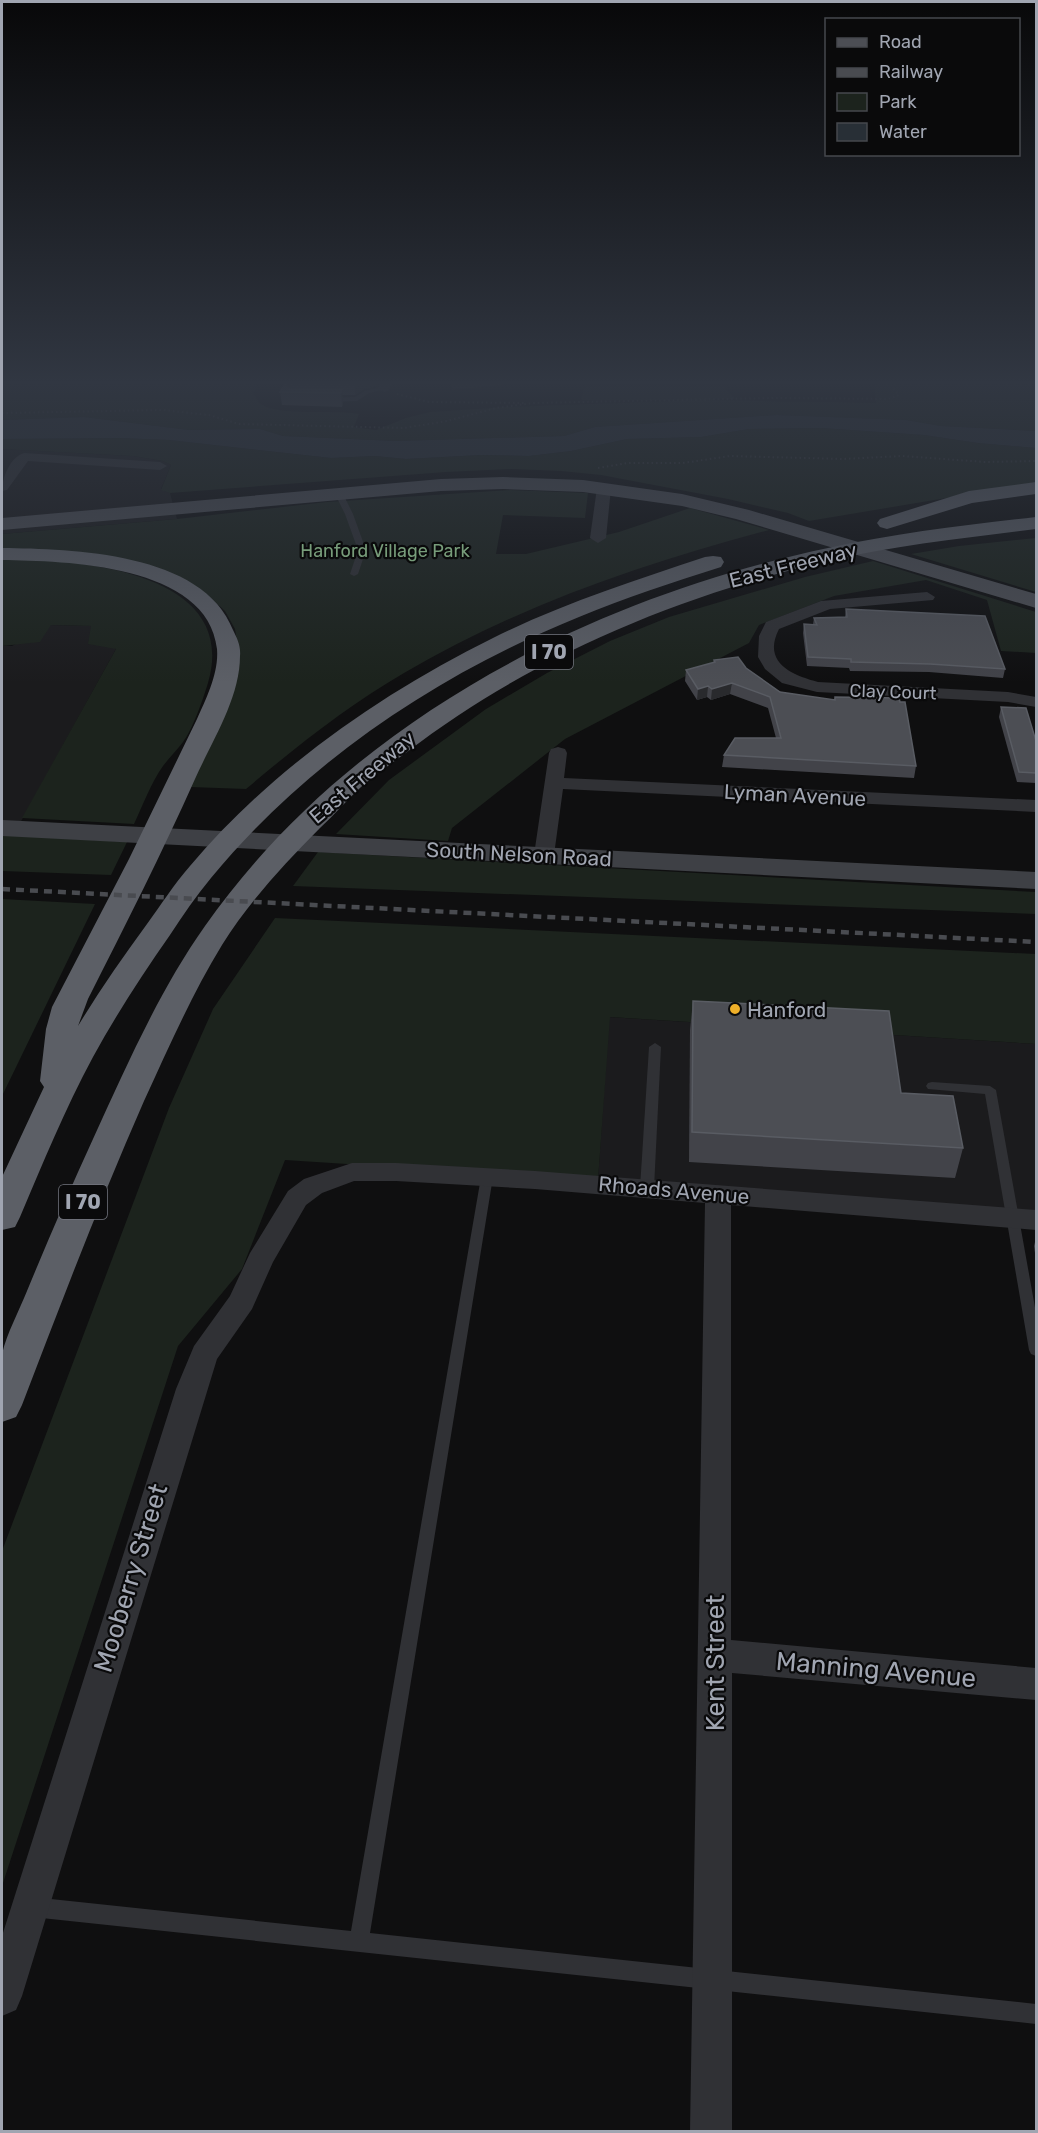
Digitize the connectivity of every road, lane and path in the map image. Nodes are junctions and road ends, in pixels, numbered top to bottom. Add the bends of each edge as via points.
1 (486, 484) edge
2 (514, 484) edge
3 (604, 488) junction
4 (1036, 488) edge
5 (339, 494) junction
6 (1036, 506) edge
7 (1036, 522) edge
8 (887, 523) junction
9 (2, 524) edge
10 (989, 527) junction
11 (1036, 530) edge
12 (598, 538) dead end
13 (2, 554) edge
14 (782, 554) junction
15 (736, 556) dead end
16 (354, 574) dead end
17 (927, 597) dead end
18 (1036, 601) edge
19 (1036, 702) edge
20 (558, 753) dead end
21 (554, 783) junction
22 (1036, 806) edge
23 (2, 828) edge
24 (544, 855) junction
25 (1036, 881) edge
26 (655, 1047) dead end
27 (932, 1086) dead end
28 (56, 1095) junction
29 (487, 1177) junction
30 (313, 1186) joint
31 (647, 1188) junction
32 (718, 1194) junction
33 (2, 1217) edge
34 (1025, 1219) edge
35 (1036, 1350) edge
36 (2, 1405) edge
37 (715, 1655) junction
38 (1036, 1684) edge
39 (29, 1907) junction
40 (359, 1942) junction
41 (712, 1980) junction
42 (2, 1996) edge
43 (1036, 2014) edge
44 (711, 2132) edge

1 - 5 main road
2 - 3 main road
3 - 12 street
3 - 18 main road via 742,514
4 - 8 highway via 969,497
5 - 9 main road
5 - 16 lane via 362,550
6 - 8 highway, East Freeway / I 70
7 - 10 highway, East Freeway / I 70
8 - 14 highway, East Freeway / I 70
10 - 11 highway
10 - 14 highway, East Freeway / I 70
13 - 28 highway via 68,557 136,568 166,578 190,591 217,615 229,647 219,696 63,1021
14 - 36 highway, East Freeway / I 70 via 632,614 501,677 455,704 377,761 297,833 245,893 198,959 122,1112
15 - 28 highway, East Freeway / I 70 via 654,580 506,639 438,675 307,766 206,865 100,1016
17 - 19 street, Clay Court via 827,604 772,626 767,636 771,665 788,679 810,686 1008,697
20 - 21 street
21 - 22 street, Lyman Avenue
21 - 24 street
23 - 24 street, South Nelson Road
24 - 25 street, South Nelson Road
26 - 31 lane
27 - 34 lane via 990,1090
28 - 33 highway, East Freeway / I 70
29 - 30 street, Rhoads Avenue via 352,1172
29 - 31 street, Rhoads Avenue
29 - 40 lane
30 - 39 street, Mooberry Street via 297,1198 260,1260 242,1301 204,1354 190,1389
31 - 32 street, Rhoads Avenue
32 - 34 street, Rhoads Avenue
32 - 37 street, Kent Street
34 - 35 lane
37 - 38 street, Manning Avenue
37 - 41 street, Kent Street
39 - 40 lane
39 - 42 street, Mooberry Street
40 - 41 lane
41 - 43 lane
41 - 44 street, Kent Street

